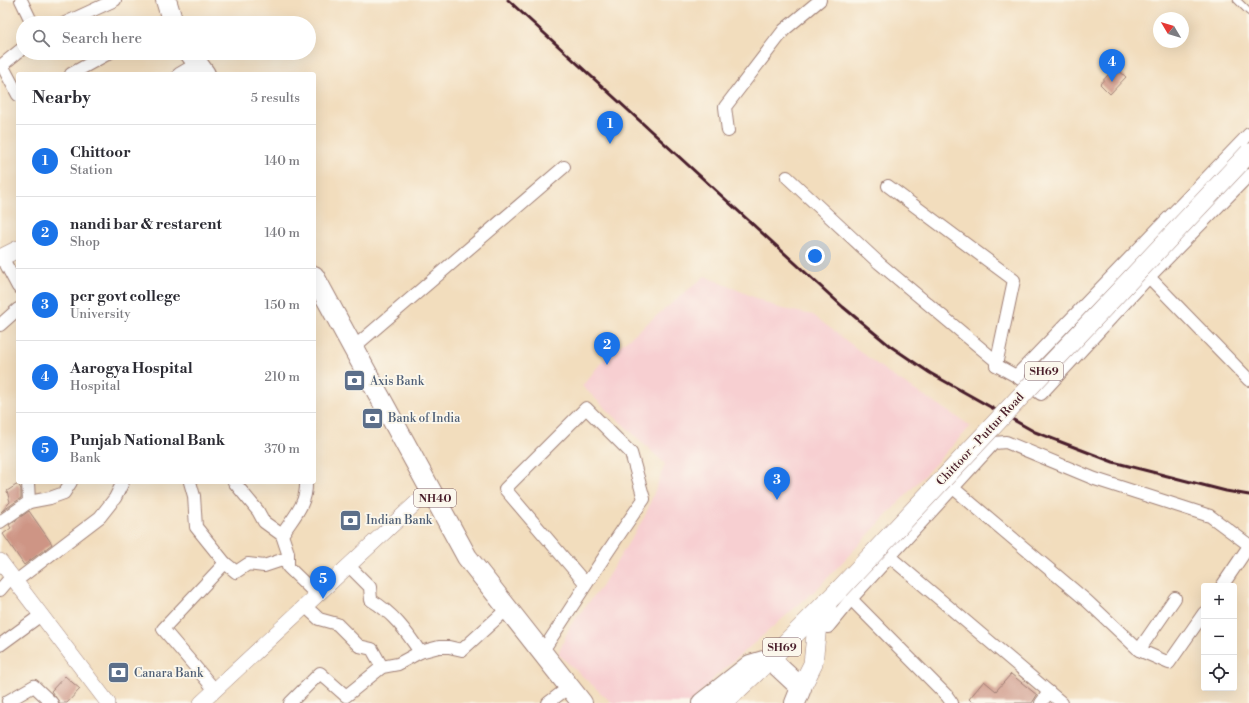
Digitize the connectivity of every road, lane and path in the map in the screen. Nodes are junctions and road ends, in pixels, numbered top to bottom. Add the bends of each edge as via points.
1 (21, 0) edge
2 (115, 0) edge
3 (166, 0) edge
4 (820, 0) edge
5 (1238, 0) edge
6 (1249, 12) edge
7 (29, 16) edge
8 (80, 16) edge
9 (168, 16) edge
10 (16, 54) edge
11 (96, 60) edge
12 (75, 72) edge
13 (16, 91) edge
14 (728, 131) dead end
15 (1249, 134) edge
16 (1249, 153) edge
17 (564, 167) dead end
18 (1249, 175) edge
19 (787, 177) dead end
20 (888, 186) dead end
21 (16, 250) edge
22 (1, 257) edge
23 (1149, 277) junction
24 (316, 280) edge
25 (16, 283) edge
26 (16, 311) edge
27 (0, 325) edge
28 (353, 348) junction
29 (996, 365) junction
30 (1016, 376) junction
31 (1249, 380) edge
32 (28, 484) edge
33 (70, 484) edge
34 (122, 484) edge
35 (191, 484) edge
36 (236, 484) edge
37 (306, 484) edge
38 (952, 488) junction
39 (430, 490) junction
40 (29, 502) junction
41 (0, 522) edge
42 (282, 535) junction
43 (1249, 545) edge
44 (890, 557) junction
45 (288, 558) junction
46 (0, 561) edge
47 (225, 562) junction
48 (349, 566) junction
49 (14, 579) junction
50 (1224, 583) edge
51 (586, 584) junction
52 (0, 590) edge
53 (317, 595) junction
54 (841, 595) junction
55 (1175, 598) dead end
56 (305, 606) junction
57 (508, 609) junction
58 (41, 615) junction
59 (1201, 617) edge
60 (811, 624) junction
61 (0, 645) edge
62 (1139, 650) junction
63 (420, 652) junction
64 (542, 652) junction
65 (770, 659) junction
66 (382, 667) junction
67 (569, 687) junction
68 (215, 690) junction
69 (1049, 692) junction
70 (798, 696) edge
71 (6, 699) edge
72 (52, 703) edge
73 (108, 703) edge
74 (201, 703) edge
75 (290, 703) edge
76 (548, 703) edge
77 (582, 703) edge
78 (702, 703) edge
79 (722, 703) edge
80 (952, 703) edge
81 (1041, 703) edge
82 (1062, 703) edge

1 - 7 street
2 - 8 street
3 - 9 highway
4 - 14 street via 784,30 725,107
5 - 6 lane
10 - 13 street via 2,65
11 - 12 street
15 - 30 street
16 - 54 main road, Chittoor - Puttur Road / SH69, bridge
17 - 28 street
18 - 23 street
19 - 29 street via 879,263 996,361
20 - 29 street via 1014,280
21 - 22 main road
22 - 25 street
23 - 30 street via 1041,394
23 - 31 street
24 - 28 highway, NH40
26 - 27 street
28 - 39 highway, NH40
29 - 30 street
32 - 40 street
33 - 40 street via 64,493
34 - 49 street via 115,498 100,516
35 - 47 street via 196,527
36 - 42 street via 258,510 264,522
37 - 42 street via 307,492 302,508
38 - 43 street via 994,443 1006,442 1095,479 1210,516
38 - 44 street
38 - 62 street via 1087,600
39 - 48 street
39 - 57 highway, NH40 via 467,557
40 - 41 street
42 - 45 street
43 - 50 street
44 - 54 street
44 - 69 street
45 - 47 street via 264,566 248,564 236,572
45 - 53 street via 288,567
46 - 49 street
47 - 68 street via 163,629
48 - 53 street
48 - 63 street via 370,587 371,600 400,623
49 - 52 street
49 - 58 street
51 - 51 street via 505,489 586,408 631,453 644,499
51 - 64 street
53 - 56 street
54 - 60 main road, Chittoor - Puttur Road / SH69
54 - 80 street
55 - 62 street
56 - 66 street via 319,619 337,624 359,646 372,649
56 - 68 street
57 - 63 street via 462,650 449,646
57 - 64 highway, NH40
58 - 61 street
58 - 73 street
59 - 62 street via 1168,663
60 - 65 main road, Chittoor - Puttur Road / SH69
60 - 70 main road via 813,664
63 - 66 street via 398,664
64 - 67 highway, NH40
65 - 70 highway
65 - 78 highway via 750,665
65 - 79 main road, Chittoor - Puttur Road / SH69
66 - 75 street via 346,696 320,673
67 - 76 street
67 - 77 highway, NH40
68 - 74 street
69 - 81 street
69 - 82 street
71 - 72 street via 34,686

